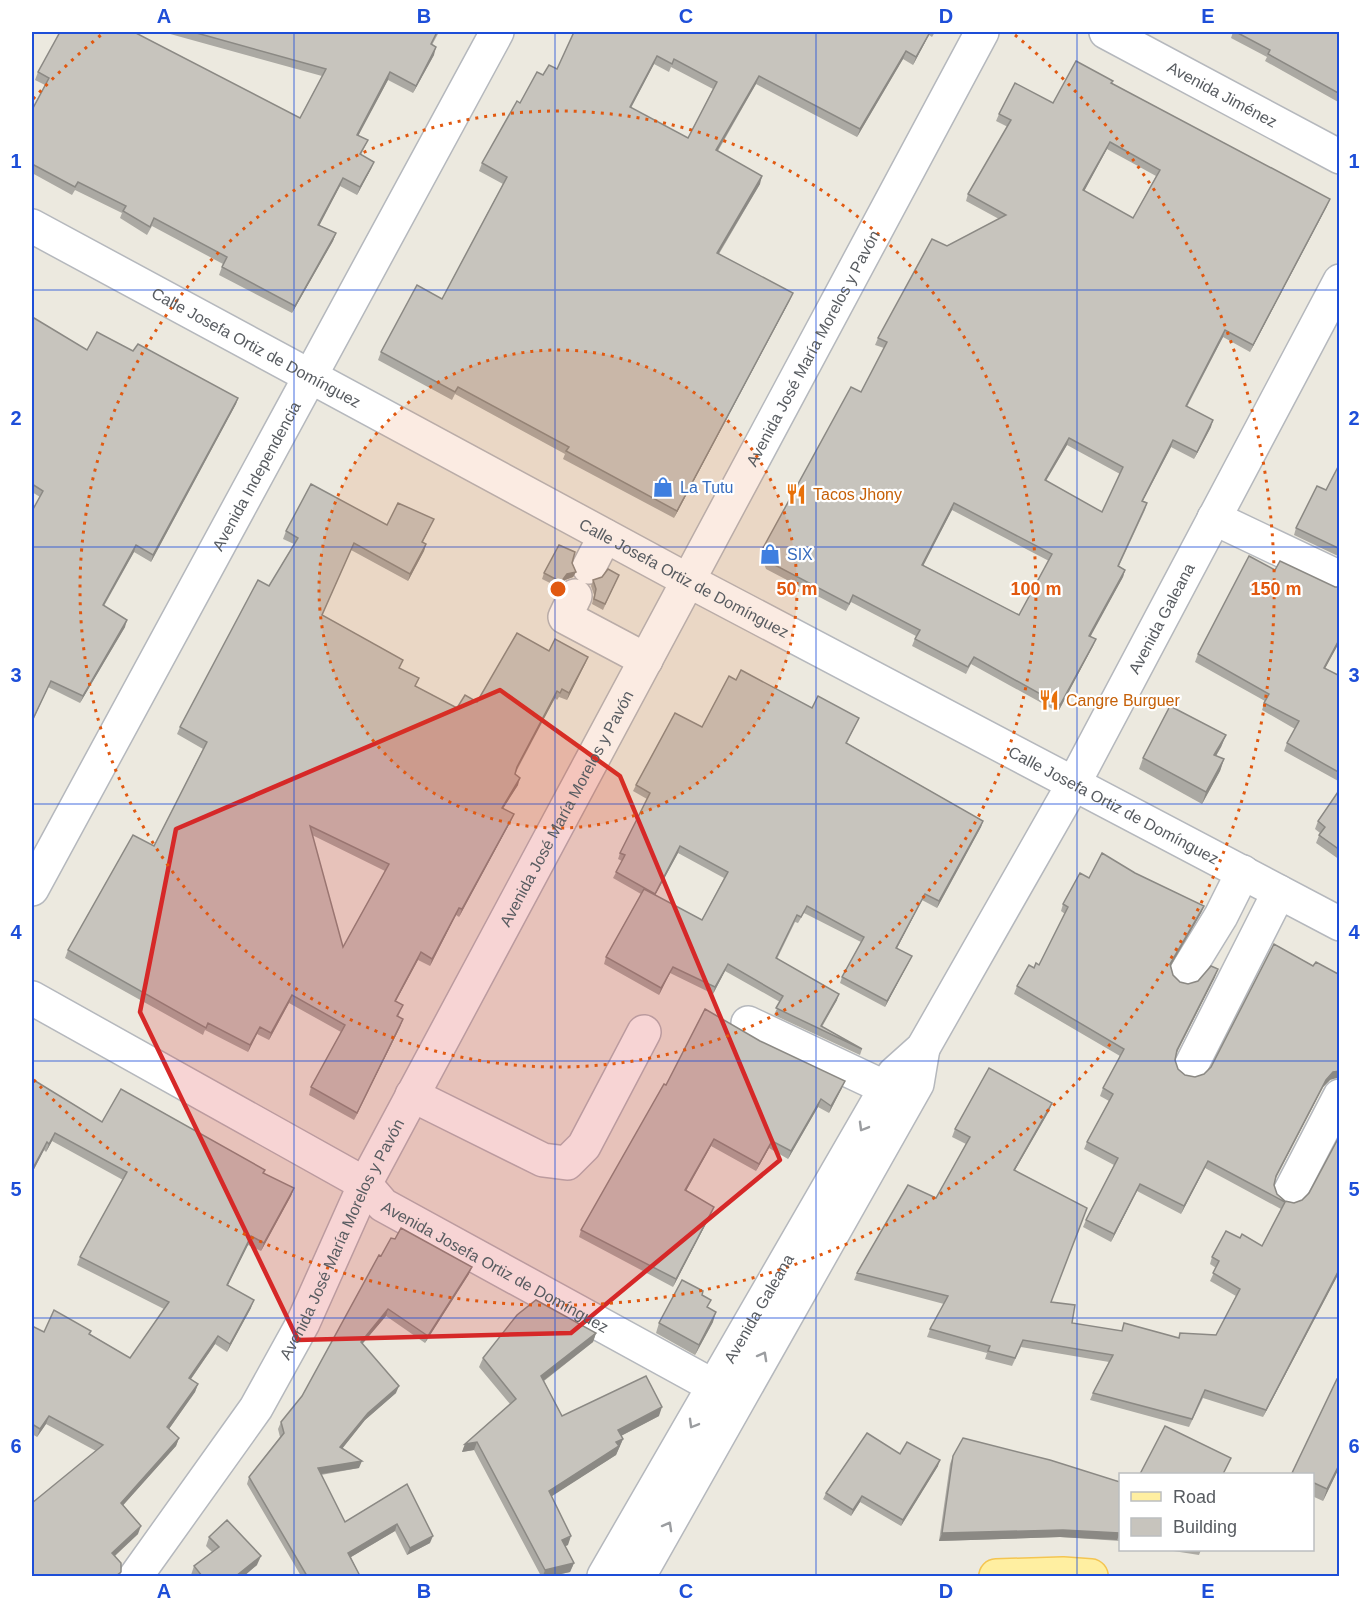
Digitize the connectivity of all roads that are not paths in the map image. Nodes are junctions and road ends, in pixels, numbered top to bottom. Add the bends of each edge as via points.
1 (497, 32) edge
2 (982, 32) edge
3 (1106, 32) edge
4 (1340, 157) edge
5 (32, 226) edge
6 (1340, 281) edge
7 (309, 377) junction
8 (1214, 518) junction
9 (605, 536) junction
10 (590, 567) dead end
11 (1340, 578) edge
12 (689, 581) junction
13 (575, 596) dead end
14 (646, 660) junction
15 (1074, 783) junction
16 (1243, 872) junction
17 (32, 889) edge
18 (1279, 892) junction
19 (1340, 924) edge
20 (1186, 973) dead end
21 (32, 998) edge
22 (748, 1023) dead end
23 (644, 1032) dead end
24 (923, 1048) junction
25 (1191, 1066) dead end
26 (886, 1088) junction
27 (412, 1095) junction
28 (1340, 1096) edge
29 (365, 1184) junction
30 (1290, 1192) dead end
31 (715, 1387) junction
32 (136, 1576) edge
33 (604, 1576) edge
34 (639, 1576) edge
35 (996, 1576) edge
36 (1091, 1576) edge

1 - 7 street, Avenida Independencia
2 - 12 street, Avenida José María Morelos y Pavón
3 - 4 street, Avenida Jiménez
5 - 7 street, Calle Josefa Ortiz de Domínguez
6 - 8 street, Avenida Galeana
7 - 9 street, Calle Josefa Ortiz de Domínguez
7 - 17 street, Avenida Independencia
8 - 11 street
8 - 15 street, Avenida Galeana
9 - 10 street
9 - 12 street, Calle Josefa Ortiz de Domínguez
12 - 14 street, Avenida José María Morelos y Pavón
12 - 15 street, Calle Josefa Ortiz de Domínguez
13 - 14 street via 565,617
14 - 27 street, Avenida José María Morelos y Pavón
15 - 16 street, Calle Josefa Ortiz de Domínguez
15 - 24 street, Avenida Galeana
16 - 18 street, Calle Josefa Ortiz de Domínguez
16 - 20 street
18 - 19 street, Calle Josefa Ortiz de Domínguez
18 - 25 street
21 - 29 street, Avenida Josefa Ortiz de Domínguez
22 - 26 street
23 - 27 street via 584,1146 567,1163 543,1160
24 - 26 street, Avenida Galeana via 894,1074
34 -> 24 street, Avenida Galeana via 917,1084
26 -> 31 street, Avenida Galeana
27 - 29 street, Avenida José María Morelos y Pavón
28 - 30 street
29 - 31 street, Avenida Josefa Ortiz de Domínguez via 383,1205
29 - 32 street, Avenida José María Morelos y Pavón via 303,1323 256,1408
31 -> 33 street, Avenida Galeana
35 - 36 main road

